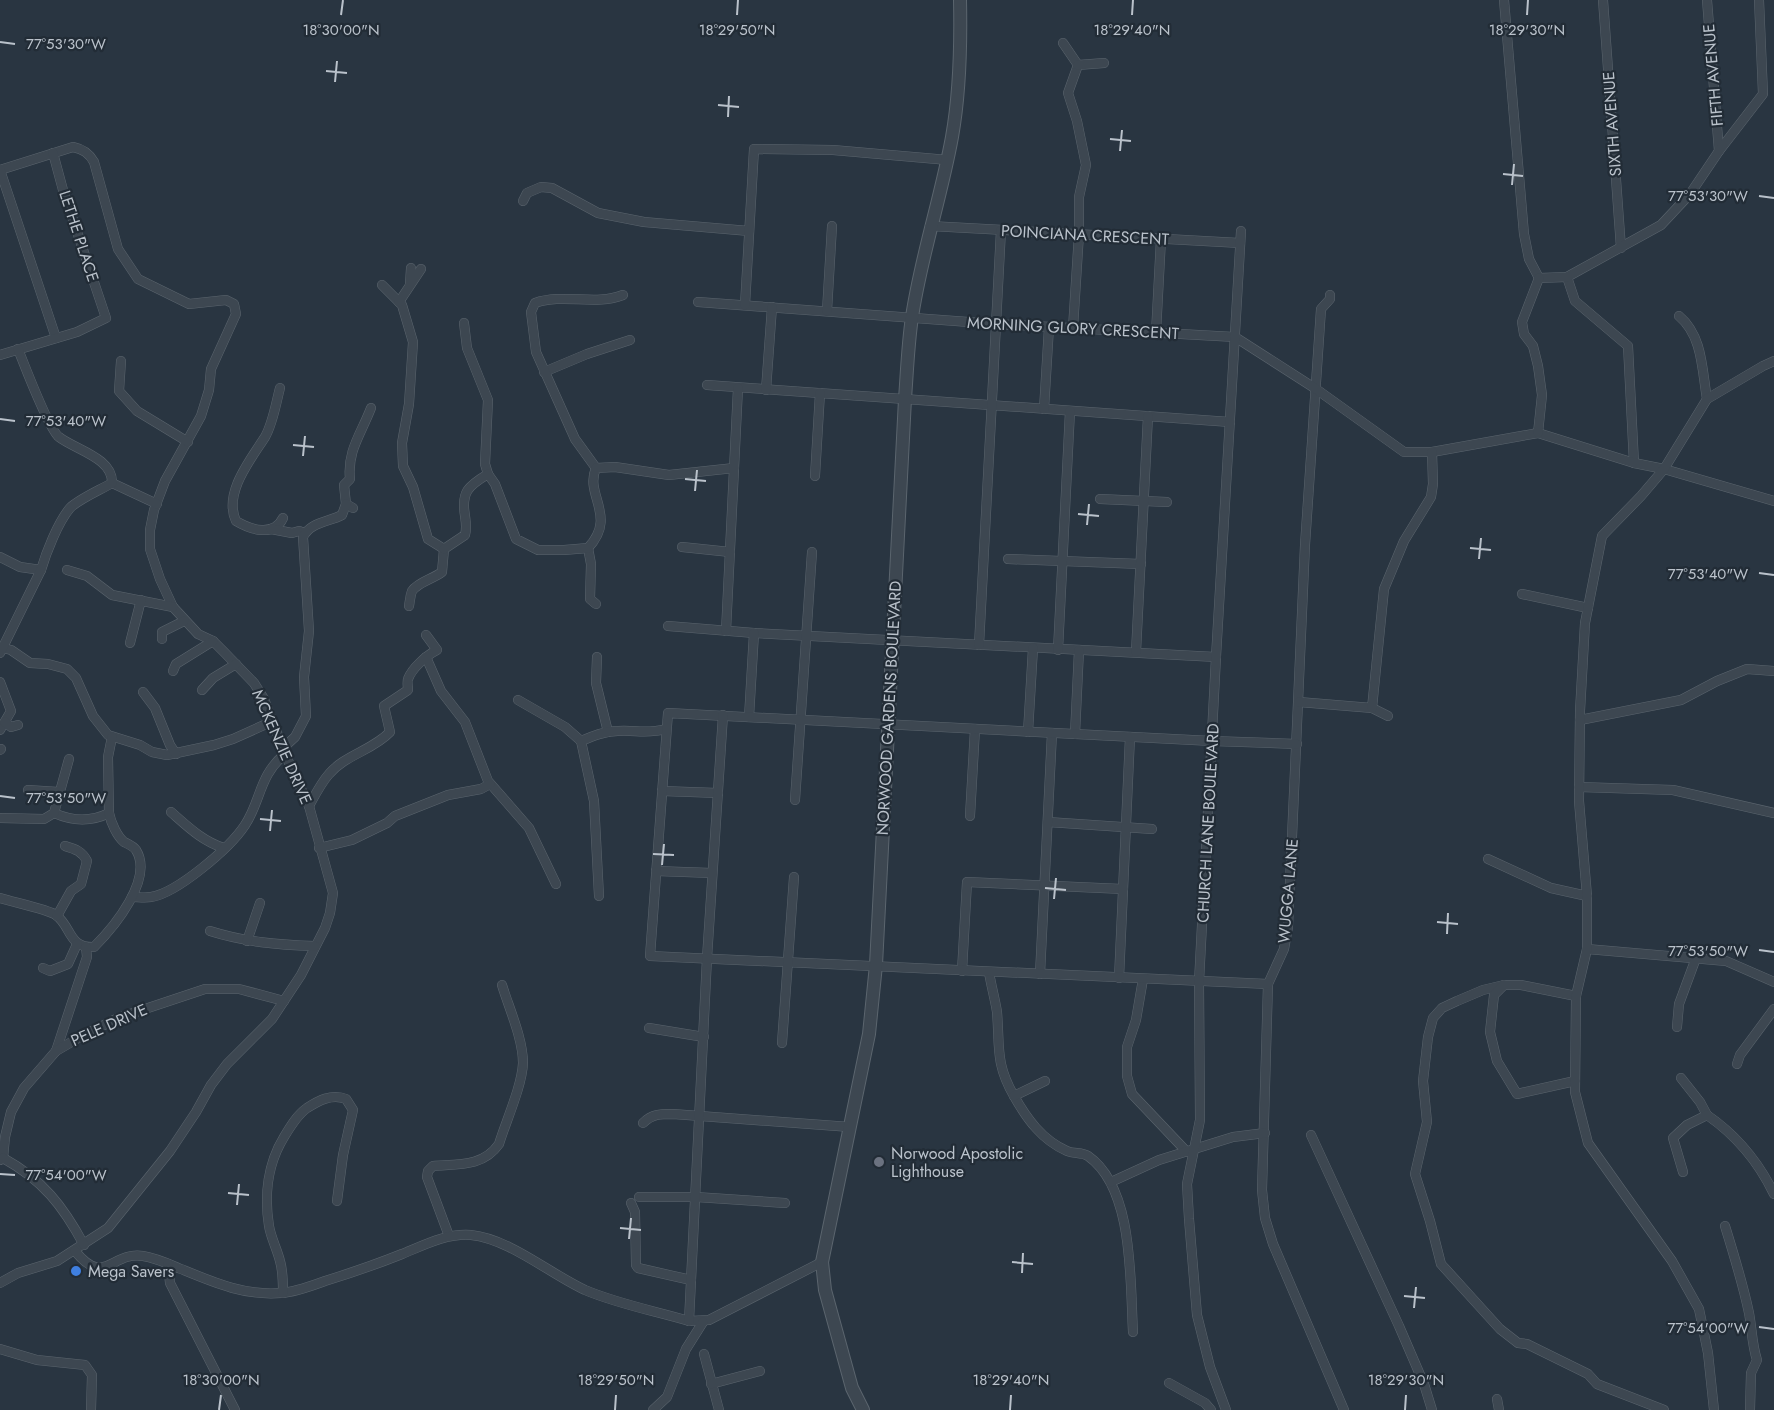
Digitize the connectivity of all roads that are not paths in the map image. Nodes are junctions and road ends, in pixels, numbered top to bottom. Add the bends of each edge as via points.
1 (960, 0) edge
2 (1504, 0) edge
3 (1603, 0) edge
4 (1707, 0) edge
5 (1759, 0) edge
6 (1063, 43) dead end
7 (1104, 63) dead end
8 (1078, 65) junction
9 (1719, 151) junction
10 (53, 153) junction
11 (948, 160) junction
12 (0, 170) edge
13 (523, 201) dead end
14 (832, 226) dead end
15 (930, 226) junction
16 (1001, 230) junction
17 (749, 231) junction
18 (1241, 231) dead end
19 (1080, 234) junction
20 (1161, 239) junction
21 (1240, 243) junction
22 (1621, 248) junction
23 (416, 269) dead end
24 (1567, 277) junction
25 (1539, 278) junction
26 (382, 285) dead end
27 (623, 295) dead end
28 (1330, 295) dead end
29 (399, 302) junction
30 (698, 302) dead end
31 (745, 305) junction
32 (772, 307) junction
33 (828, 311) junction
34 (1679, 316) dead end
35 (912, 317) junction
36 (464, 323) dead end
37 (996, 324) junction
38 (1049, 327) junction
39 (1072, 328) junction
40 (1156, 333) junction
41 (1235, 337) junction
42 (56, 338) junction
43 (630, 340) dead end
44 (18, 349) junction
45 (1, 351) edge
46 (121, 361) dead end
47 (1774, 361) edge
48 (544, 372) junction
49 (707, 386) dead end
50 (280, 388) dead end
51 (738, 388) junction
52 (1316, 389) junction
53 (766, 390) junction
54 (820, 393) junction
55 (904, 399) junction
56 (1707, 399) junction
57 (992, 405) junction
58 (370, 408) dead end
59 (1044, 409) junction
60 (1070, 411) junction
61 (1148, 417) junction
62 (1230, 422) junction
63 (1538, 433) junction
64 (188, 442) junction
65 (1432, 452) junction
66 (1634, 463) junction
67 (596, 468) junction
68 (734, 468) junction
69 (1664, 469) junction
70 (488, 474) junction
71 (815, 476) dead end
72 (112, 483) junction
73 (1100, 499) dead end
74 (1774, 501) edge
75 (1143, 502) junction
76 (1167, 502) dead end
77 (156, 504) junction
78 (284, 518) dead end
79 (271, 529) junction
80 (304, 533) junction
81 (682, 547) dead end
82 (588, 548) junction
83 (444, 549) junction
84 (730, 552) junction
85 (812, 552) dead end
86 (0, 557) edge
87 (1008, 559) dead end
88 (1062, 561) junction
89 (1141, 564) junction
90 (41, 570) junction
91 (67, 570) dead end
92 (1522, 594) dead end
93 (141, 600) junction
94 (596, 604) dead end
95 (409, 606) dead end
96 (173, 607) junction
97 (1588, 608) junction
98 (184, 621) junction
99 (668, 626) dead end
100 (726, 631) junction
101 (753, 633) junction
102 (426, 635) dead end
103 (807, 636) junction
104 (162, 639) dead end
105 (213, 641) junction
106 (892, 641) junction
107 (130, 643) dead end
108 (979, 645) junction
109 (1033, 648) junction
110 (1, 650) edge
111 (1058, 650) junction
112 (1079, 650) junction
113 (1136, 652) junction
114 (426, 657) junction
115 (597, 657) dead end
116 (1216, 657) junction
117 (236, 664) junction
118 (173, 671) dead end
119 (1774, 671) edge
120 (0, 682) edge
121 (202, 690) dead end
122 (143, 692) dead end
123 (518, 700) dead end
124 (1299, 702) junction
125 (1372, 708) junction
126 (723, 715) junction
127 (1388, 716) dead end
128 (749, 717) junction
129 (801, 720) junction
130 (1580, 720) junction
131 (273, 721) junction
132 (888, 724) junction
133 (18, 725) dead end
134 (3, 726) edge
135 (666, 729) junction
136 (975, 729) junction
137 (608, 732) junction
138 (1028, 732) junction
139 (1052, 733) junction
140 (1075, 734) junction
141 (112, 737) junction
142 (1130, 737) junction
143 (581, 741) junction
144 (1212, 741) junction
145 (1297, 744) junction
146 (284, 751) junction
147 (177, 754) junction
148 (69, 759) dead end
149 (490, 784) junction
150 (1579, 787) junction
151 (28, 790) dead end
152 (662, 791) junction
153 (59, 792) junction
154 (718, 793) junction
155 (795, 800) dead end
156 (309, 806) junction
157 (171, 812) dead end
158 (54, 813) junction
159 (109, 813) junction
160 (1774, 813) edge
161 (970, 816) dead end
162 (0, 818) edge
163 (1048, 822) junction
164 (1126, 826) junction
165 (1152, 829) dead end
166 (65, 846) dead end
167 (224, 848) junction
168 (319, 848) junction
169 (1488, 860) dead end
170 (656, 871) junction
171 (712, 873) junction
172 (794, 877) dead end
173 (556, 884) dead end
174 (1045, 884) junction
175 (1123, 889) junction
176 (4, 896) edge
177 (599, 896) dead end
178 (1587, 896) junction
179 (132, 897) junction
180 (260, 903) dead end
181 (57, 916) junction
182 (210, 931) dead end
183 (247, 942) junction
184 (82, 946) junction
185 (315, 946) junction
186 (1587, 949) junction
187 (707, 958) junction
188 (1696, 958) junction
189 (789, 962) junction
190 (876, 965) junction
191 (43, 968) dead end
192 (962, 970) junction
193 (989, 972) junction
194 (1040, 974) junction
195 (1119, 978) junction
196 (1143, 979) junction
197 (1199, 982) junction
198 (1774, 982) edge
199 (1268, 984) junction
200 (502, 985) dead end
201 (1504, 986) junction
202 (1576, 996) junction
203 (284, 1001) junction
204 (1774, 1009) edge
205 (1677, 1027) dead end
206 (649, 1028) dead end
207 (704, 1037) junction
208 (782, 1043) dead end
209 (56, 1051) junction
210 (1737, 1064) dead end
211 (1681, 1078) dead end
212 (1045, 1081) dead end
213 (1575, 1081) junction
214 (1014, 1096) junction
215 (1707, 1115) junction
216 (700, 1116) junction
217 (643, 1123) dead end
218 (850, 1127) junction
219 (1265, 1133) junction
220 (1311, 1135) dead end
221 (1191, 1151) junction
222 (2, 1159) edge
223 (1683, 1172) dead end
224 (1111, 1182) junction
225 (1774, 1194) edge
226 (639, 1197) dead end
227 (696, 1197) junction
228 (338, 1201) dead end
229 (631, 1203) dead end
230 (785, 1203) dead end
231 (1725, 1226) dead end
232 (449, 1236) junction
233 (80, 1248) junction
234 (822, 1263) junction
235 (168, 1264) junction
236 (690, 1280) junction
237 (0, 1283) edge
238 (283, 1293) junction
239 (689, 1321) junction
240 (703, 1322) junction
241 (1132, 1332) dead end
242 (0, 1349) edge
243 (704, 1354) dead end
244 (760, 1371) dead end
245 (1169, 1383) dead end
246 (711, 1384) junction
247 (1497, 1399) dead end
248 (91, 1410) edge
249 (235, 1410) edge
250 (653, 1410) edge
251 (719, 1410) edge
252 (863, 1410) edge
253 (1211, 1410) edge
254 (1226, 1410) edge
255 (1344, 1410) edge
256 (1432, 1410) edge
257 (1499, 1410) edge
258 (1664, 1410) edge
259 (1714, 1410) edge
260 (1750, 1410) edge

1 - 11 street, NORWOOD GARDENS BOULEVARD via 958,101
2 - 25 street via 1524,234 1529,259
3 - 22 street, SIXTH AVENUE
4 - 9 street, FIFTH AVENUE
5 - 9 street via 1763,94
6 - 8 street
7 - 8 street
8 - 19 street via 1068,93 1086,165 1079,197
9 - 22 street via 1690,194 1661,225
10 - 12 street
10 - 42 street, LETHE PLACE via 106,318
10 - 64 street, MCKENZIE DRIVE via 73,147 89,154 118,249 138,279 189,304 226,300 234,304 236,314 211,369 201,416
11 - 15 street, NORWOOD GARDENS BOULEVARD
11 - 17 street via 754,148
12 - 42 street
13 - 17 street via 527,193 541,187 552,188 598,213 644,222
14 - 33 street
15 - 16 street, POINCIANA CRESCENT
15 - 35 street, NORWOOD GARDENS BOULEVARD
16 - 19 street, POINCIANA CRESCENT
16 - 37 street
17 - 31 street
18 - 21 street, CHURCH LANE BOULEVARD
19 - 20 street, POINCIANA CRESCENT
19 - 39 street
20 - 21 street, POINCIANA CRESCENT
20 - 40 street
21 - 41 street, CHURCH LANE BOULEVARD
22 - 24 street
23 - 29 street via 409,290
24 - 25 street
24 - 66 street via 1575,301 1628,346
25 - 63 street via 1522,322 1538,366 1542,395
26 - 29 street
27 - 48 street via 610,300 556,299 535,303 532,325
28 - 52 street, WUGGA LANE via 1321,309
29 - 83 street via 413,342 403,466 428,539
30 - 31 street, MORNING GLORY CRESCENT
31 - 32 street, MORNING GLORY CRESCENT
32 - 33 street, MORNING GLORY CRESCENT
32 - 53 street
33 - 35 street, MORNING GLORY CRESCENT
34 - 56 street via 1691,328 1699,348
35 - 37 street, MORNING GLORY CRESCENT
35 - 55 street, NORWOOD GARDENS BOULEVARD
36 - 70 street via 467,348 488,400
37 - 38 street, MORNING GLORY CRESCENT
37 - 57 street
38 - 39 street, MORNING GLORY CRESCENT
38 - 59 street
39 - 40 street, MORNING GLORY CRESCENT
40 - 41 street, MORNING GLORY CRESCENT
41 - 52 street
41 - 62 street, CHURCH LANE BOULEVARD
42 - 44 street
43 - 48 street
44 - 45 street
44 - 72 street via 56,436 105,464
46 - 64 street via 118,391 136,411
47 - 56 street
48 - 67 street via 575,439
49 - 51 street
50 - 79 street via 266,436 244,468 232,505 236,521 261,530
51 - 53 street
51 - 68 street
52 - 65 street via 1404,452
52 - 124 street, WUGGA LANE
53 - 54 street
54 - 55 street
54 - 71 street
55 - 57 street
55 - 106 street, NORWOOD GARDENS BOULEVARD
56 - 69 street
57 - 59 street
57 - 108 street
58 - 80 street via 349,458 350,479 344,485 350,506 342,515
59 - 60 street
60 - 61 street
60 - 88 street
61 - 62 street
61 - 75 street
62 - 116 street, CHURCH LANE BOULEVARD
63 - 65 street
63 - 66 street
64 - 77 street, MCKENZIE DRIVE
65 - 125 street via 1431,497 1404,541 1384,589
66 - 69 street
67 - 68 street via 669,475
67 - 82 street via 594,480 601,521 597,537
68 - 84 street
69 - 74 street
69 - 97 street via 1602,536
70 - 82 street via 516,539 538,550
70 - 83 street via 464,496 465,535
72 - 77 street
72 - 90 street via 71,508
73 - 75 street
75 - 76 street
75 - 89 street
77 - 96 street, MCKENZIE DRIVE via 150,549
78 - 79 street
79 - 80 street
80 - 146 street via 309,631 304,677 306,716
81 - 84 street
82 - 94 street via 590,599
83 - 95 street via 442,572 414,588
84 - 100 street
85 - 103 street
86 - 90 street via 20,567
87 - 88 street
88 - 89 street
88 - 111 street
89 - 113 street
90 - 110 street
91 - 93 street via 87,576 112,596
92 - 97 street
93 - 96 street
93 - 107 street
96 - 98 street, MCKENZIE DRIVE
97 - 130 street
98 - 104 street via 162,632
98 - 105 street, MCKENZIE DRIVE
99 - 100 street
100 - 101 street
101 - 103 street
101 - 128 street
102 - 114 street via 437,650
103 - 106 street
103 - 129 street
105 - 117 street, MCKENZIE DRIVE
105 - 118 street via 176,664
106 - 108 street
106 - 132 street, NORWOOD GARDENS BOULEVARD
108 - 109 street
109 - 111 street
109 - 138 street
110 - 141 street via 12,650 30,663 67,669 76,678 93,716
111 - 112 street
112 - 113 street
112 - 140 street
113 - 116 street
114 - 149 street via 441,691 465,722
114 - 156 street via 407,680 408,690 384,706 390,732 330,773
115 - 137 street via 596,682
116 - 144 street, CHURCH LANE BOULEVARD
117 - 121 street
117 - 131 street, MCKENZIE DRIVE via 254,683
119 - 130 street via 1747,669 1681,700
120 - 134 street via 11,711
122 - 147 street
123 - 143 street via 565,727
124 - 125 street
124 - 145 street, WUGGA LANE
125 - 127 street
126 - 128 street
126 - 135 street via 668,713
126 - 154 street
128 - 129 street
129 - 132 street
129 - 155 street
130 - 150 street
131 - 146 street, MCKENZIE DRIVE
131 - 147 street via 233,739
132 - 136 street
132 - 190 street, NORWOOD GARDENS BOULEVARD
133 - 134 street
135 - 137 street via 652,733
135 - 152 street
136 - 138 street
136 - 161 street
137 - 143 street
138 - 139 street
139 - 140 street
139 - 163 street
140 - 142 street
141 - 147 street via 152,752
141 - 159 street via 108,758
142 - 144 street
142 - 164 street
143 - 177 street via 594,801
144 - 145 street
144 - 197 street, CHURCH LANE BOULEVARD
145 - 199 street, WUGGA LANE via 1288,927 1284,949
146 - 156 street, MCKENZIE DRIVE
146 - 167 street via 271,766 245,825
148 - 153 street
149 - 168 street via 448,795 395,816 352,840
149 - 173 street via 529,828
150 - 160 street via 1673,790
150 - 178 street
151 - 153 street
152 - 154 street
152 - 170 street
153 - 158 street
154 - 171 street
156 - 168 street, MCKENZIE DRIVE
157 - 167 street via 198,835
158 - 159 street via 65,818 96,820
158 - 162 street via 44,819
159 - 179 street via 122,840 135,848 140,863
163 - 164 street
163 - 174 street
164 - 165 street
164 - 175 street
166 - 181 street via 76,849 87,861 81,884 71,891
167 - 179 street via 183,883 152,897
168 - 185 street, MCKENZIE DRIVE via 333,893 325,928
169 - 178 street via 1551,888
170 - 171 street
170 - 187 street via 650,956
171 - 187 street
172 - 189 street
174 - 175 street
174 - 192 street via 967,882
174 - 194 street
175 - 195 street
176 - 181 street
178 - 186 street
179 - 184 street via 94,947
180 - 183 street
181 - 184 street
182 - 183 street
183 - 185 street
184 - 191 street via 68,964 50,971
184 - 209 street via 87,957
185 - 203 street, MCKENZIE DRIVE
186 - 188 street
186 - 202 street
187 - 189 street
187 - 207 street
188 - 198 street via 1726,961
188 - 205 street via 1678,1004
189 - 190 street
189 - 208 street
190 - 192 street
190 - 218 street, NORWOOD GARDENS BOULEVARD via 869,1034
192 - 193 street
193 - 194 street
193 - 214 street via 998,1056
194 - 195 street
195 - 196 street
196 - 197 street
196 - 221 street via 1127,1047 1127,1076 1132,1094
197 - 199 street
197 - 221 street, CHURCH LANE BOULEVARD via 1200,1120
199 - 219 street, WUGGA LANE
200 - 232 street via 523,1064 492,1153 473,1163 433,1166 428,1171
201 - 202 street
201 - 213 street via 1494,995 1490,1032 1497,1061 1517,1095
201 - 258 street via 1483,990 1442,1008 1433,1018 1428,1037 1423,1081 1427,1122 1415,1174 1441,1264 1500,1329 1518,1343 1588,1374 1597,1384
202 - 213 street
203 - 209 street, PELE DRIVE via 239,989 205,989 118,1018
203 - 233 street, MCKENZIE DRIVE via 272,1019 227,1064 170,1151 127,1207 108,1228
204 - 210 street
206 - 207 street
207 - 216 street
209 - 222 street, PELE DRIVE via 24,1088 11,1112
211 - 215 street
212 - 214 street
213 - 259 street via 1588,1143 1672,1261 1699,1309
214 - 224 street via 1048,1142 1085,1154 1101,1166
215 - 223 street via 1673,1138
215 - 225 street via 1748,1152
216 - 217 street via 657,1114
216 - 218 street
216 - 227 street
218 - 234 street, NORWOOD GARDENS BOULEVARD
219 - 221 street via 1233,1137
219 - 255 street, WUGGA LANE via 1265,1218
220 - 256 street via 1399,1326
221 - 224 street via 1159,1160
221 - 254 street, CHURCH LANE BOULEVARD via 1187,1184 1197,1315
222 - 233 street, PELE DRIVE via 38,1181 56,1200
224 - 241 street via 1126,1234
226 - 227 street
227 - 230 street
227 - 236 street
228 - 238 street via 353,1110 346,1099 337,1097 321,1099 290,1126 276,1150 268,1176 269,1227 280,1259
229 - 236 street via 635,1212 636,1265
231 - 260 street via 1750,1317 1757,1360 1750,1373
232 - 238 street via 372,1266
232 - 239 street via 474,1235 502,1244 604,1298
233 - 235 street via 84,1263 94,1268 135,1256
233 - 237 street, MCKENZIE DRIVE
234 - 240 street
234 - 252 street, NORWOOD GARDENS BOULEVARD via 825,1290 852,1388
235 - 238 street via 222,1287 252,1294
235 - 249 street via 170,1283
236 - 239 street
239 - 240 street
240 - 250 street via 686,1349 668,1397
242 - 248 street via 37,1360 85,1365 92,1375
243 - 246 street
244 - 246 street
245 - 253 street
246 - 251 street
247 - 257 street

